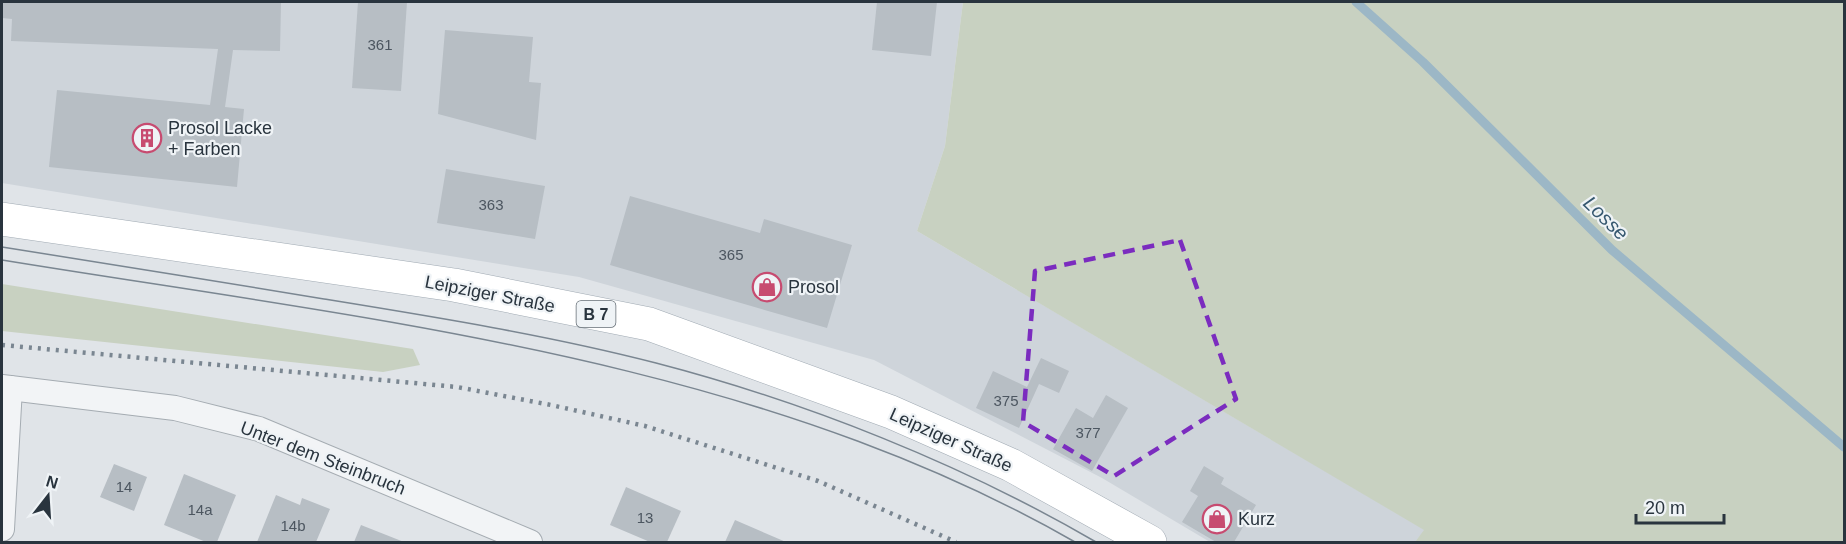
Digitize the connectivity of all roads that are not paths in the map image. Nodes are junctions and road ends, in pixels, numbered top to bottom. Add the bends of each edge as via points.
1 (2, 219) edge
2 (6, 387) edge
3 (2, 530) edge
4 (530, 543) edge
5 (1150, 543) edge

1 - 5 main road, Leipziger Straße / B 7 via 453,285 649,324 891,412 1011,465
2 - 3 street
2 - 4 street, Unter dem Steinbruch via 175,408 259,429

